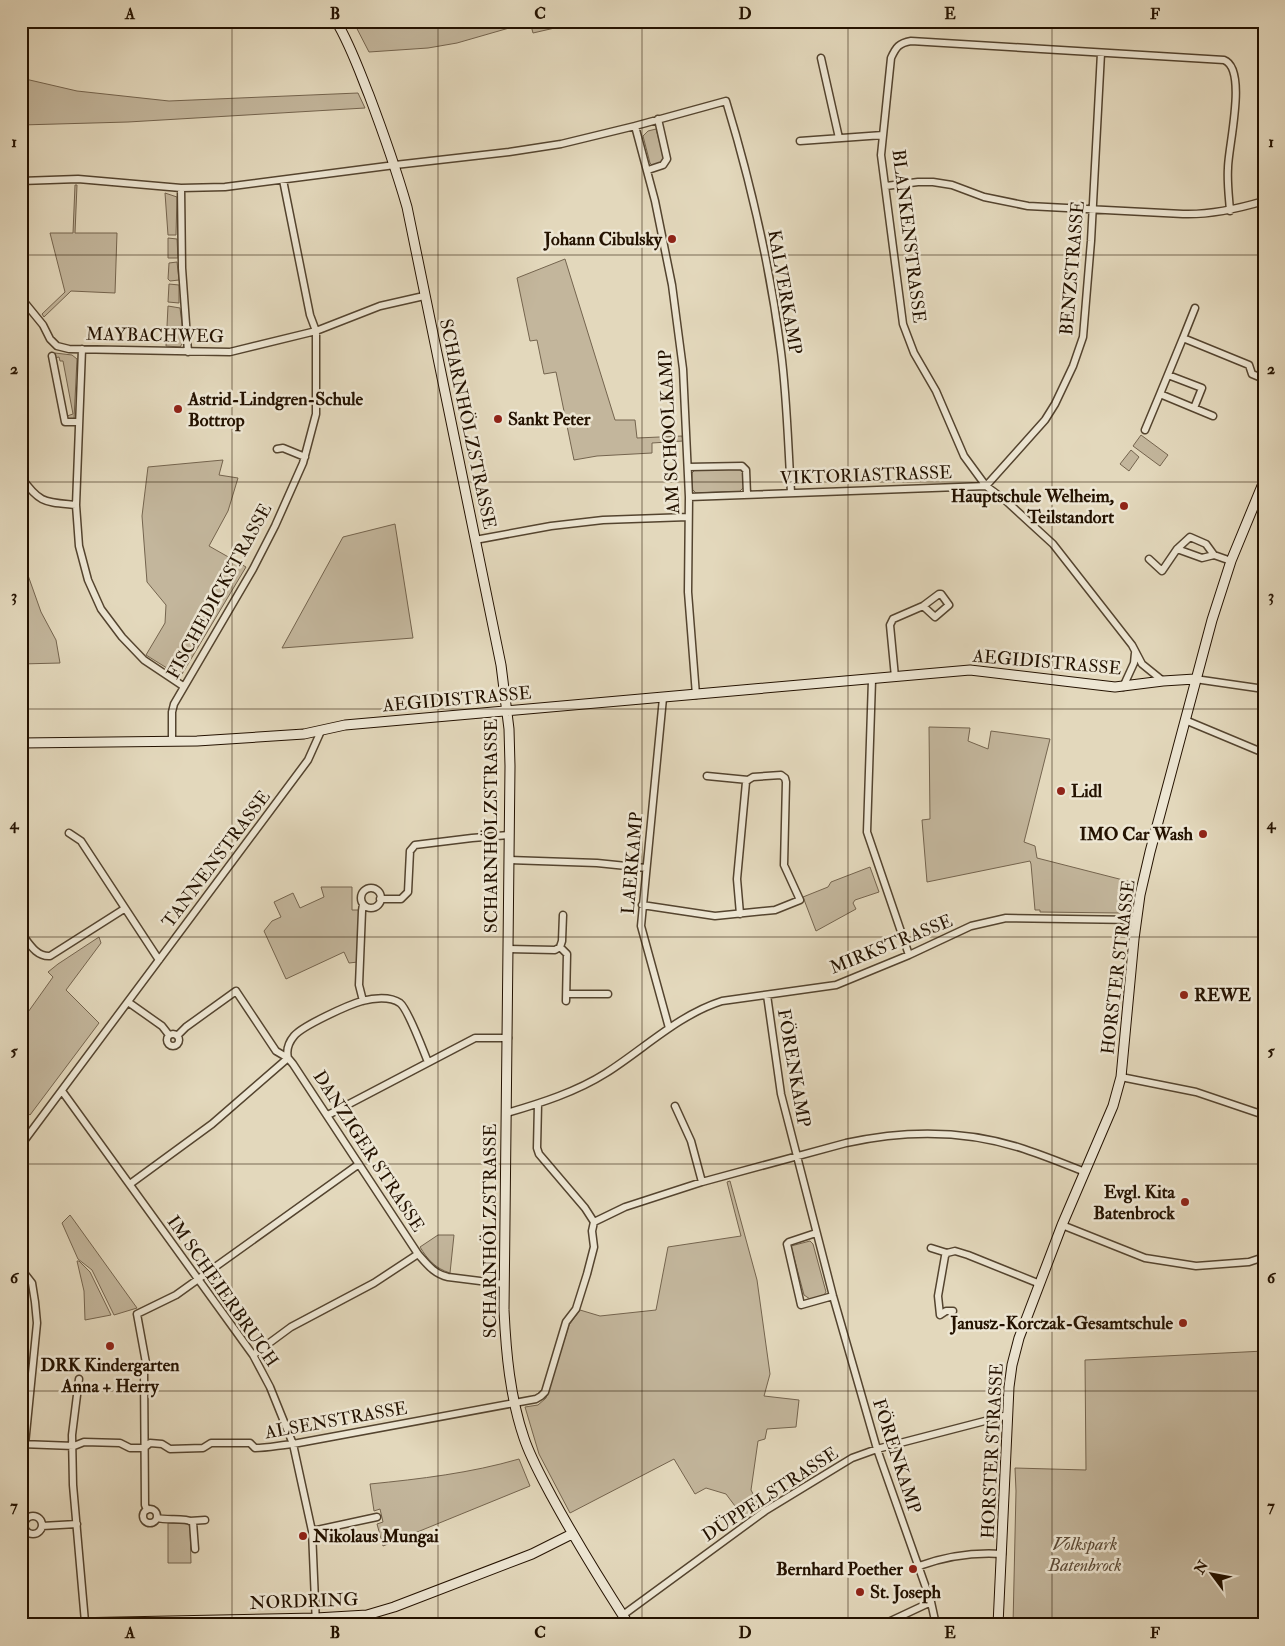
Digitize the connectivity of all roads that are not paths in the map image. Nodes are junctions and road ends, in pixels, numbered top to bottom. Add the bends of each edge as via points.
1 (336, 21) edge
2 (1101, 53) junction
3 (821, 58) dead end
4 (658, 119) junction
5 (635, 126) junction
6 (883, 135) junction
7 (839, 138) junction
8 (800, 141) dead end
9 (395, 165) junction
10 (648, 170) junction
11 (283, 180) junction
12 (21, 181) edge
13 (886, 186) junction
14 (181, 188) junction
15 (1264, 201) edge
16 (1092, 210) junction
17 (1230, 211) junction
18 (424, 296) junction
19 (21, 298) edge
20 (1195, 308) dead end
21 (316, 331) junction
22 (1183, 338) junction
23 (82, 349) junction
24 (188, 352) junction
25 (52, 356) dead end
26 (1168, 375) junction
27 (1264, 379) edge
28 (1160, 394) junction
29 (1194, 408) junction
30 (1214, 416) dead end
31 (79, 422) junction
32 (1145, 430) dead end
33 (277, 449) dead end
34 (305, 457) junction
35 (688, 466) junction
36 (21, 477) edge
37 (1264, 481) edge
38 (986, 486) junction
39 (791, 492) junction
40 (747, 494) junction
41 (689, 497) junction
42 (76, 505) junction
43 (688, 517) junction
44 (475, 540) junction
45 (1177, 549) junction
46 (1214, 555) junction
47 (1149, 559) dead end
48 (1231, 561) junction
49 (923, 606) dead end
50 (1135, 653) junction
51 (895, 677) junction
52 (1195, 679) junction
53 (872, 680) junction
54 (1163, 681) junction
55 (183, 686) junction
56 (1123, 687) junction
57 (1264, 689) edge
58 (696, 695) junction
59 (663, 698) junction
60 (507, 711) junction
61 (1185, 720) junction
62 (322, 731) junction
63 (172, 741) junction
64 (21, 743) edge
65 (1264, 753) edge
66 (707, 776) dead end
67 (748, 780) junction
68 (69, 832) dead end
69 (509, 835) junction
70 (509, 860) junction
71 (646, 868) junction
72 (380, 899) junction
73 (363, 904) junction
74 (642, 905) junction
75 (124, 909) junction
76 (740, 914) junction
77 (563, 915) dead end
78 (1136, 920) junction
79 (21, 933) edge
80 (560, 947) junction
81 (508, 949) junction
82 (909, 956) junction
83 (159, 960) junction
84 (608, 994) dead end
85 (767, 995) junction
86 (363, 1000) junction
87 (128, 1002) junction
88 (668, 1028) junction
89 (169, 1035) junction
90 (177, 1036) junction
91 (508, 1038) junction
92 (288, 1058) junction
93 (428, 1062) junction
94 (1122, 1077) junction
95 (62, 1091) junction
96 (538, 1104) junction
97 (675, 1106) dead end
98 (507, 1113) junction
99 (328, 1115) junction
100 (1264, 1115) edge
101 (21, 1145) edge
102 (796, 1156) junction
103 (359, 1164) junction
104 (1085, 1172) junction
105 (702, 1182) junction
106 (130, 1184) junction
107 (594, 1222) junction
108 (1062, 1225) junction
109 (816, 1233) junction
110 (931, 1248) dead end
111 (947, 1253) junction
112 (418, 1254) junction
113 (1264, 1257) edge
114 (22, 1269) edge
115 (198, 1278) junction
116 (504, 1284) junction
117 (1040, 1284) junction
118 (833, 1296) junction
119 (953, 1310) dead end
120 (253, 1355) junction
121 (79, 1379) dead end
122 (514, 1403) junction
123 (1008, 1415) junction
124 (23, 1444) edge
125 (293, 1444) junction
126 (74, 1446) junction
127 (144, 1448) junction
128 (877, 1449) junction
129 (147, 1510) junction
130 (377, 1517) dead end
131 (157, 1518) junction
132 (23, 1519) edge
133 (205, 1520) dead end
134 (190, 1521) junction
135 (77, 1524) junction
136 (42, 1526) junction
137 (312, 1531) junction
138 (572, 1534) junction
139 (195, 1549) dead end
140 (1002, 1554) junction
141 (919, 1565) junction
142 (931, 1602) junction
143 (623, 1615) junction
144 (316, 1621) edge
145 (80, 1623) edge
146 (21, 1624) edge
147 (629, 1625) edge
148 (882, 1625) edge
149 (936, 1625) edge
150 (998, 1625) edge

1 - 9 main road, SCHARNHÖLZSTRASSE via 361,74
2 - 6 street, BLANKENSTRASSE via 902,42 896,46 891,58
2 - 16 street, BENZSTRASSE
2 - 17 street via 1224,60 1231,64 1236,100 1228,168
3 - 7 street
4 - 5 street
4 - 10 street via 667,159 663,165
4 - 39 street, KALVERKAMP via 726,101 768,265 781,354
5 - 9 street via 561,144
5 - 10 street, AM SCHOOLKAMP
6 - 7 street, BLANKENSTRASSE
6 - 13 street, BLANKENSTRASSE via 881,155
7 - 8 street, BLANKENSTRASSE
9 - 11 street
9 - 18 main road, SCHARNHÖLZSTRASSE via 407,207
10 - 35 street, AM SCHOOLKAMP via 672,285 683,369
11 - 14 street
11 - 21 street, FISCHEDICKSTRASSE
12 - 14 street via 78,179
13 - 16 street via 932,182 1028,206
13 - 38 street, BLANKENSTRASSE via 903,324 964,456
14 - 24 street
15 - 17 street
16 - 17 street via 1199,215
16 - 38 street, BENZSTRASSE via 1083,337 1073,366 1045,420
18 - 21 street, MAYBACHWEG via 380,306
18 - 44 main road, SCHARNHÖLZSTRASSE
19 - 23 street, MAYBACHWEG via 57,346
20 - 22 street
21 - 24 street, MAYBACHWEG via 230,352
21 - 34 street, FISCHEDICKSTRASSE via 316,414
22 - 26 street
22 - 27 street via 1249,365 1252,374
23 - 24 street, MAYBACHWEG
23 - 31 street
25 - 31 street via 65,422
26 - 28 street
26 - 29 street via 1202,388
28 - 29 street
28 - 32 street
29 - 30 street
31 - 42 street
33 - 34 street via 283,448
34 - 55 street, FISCHEDICKSTRASSE via 253,569
35 - 40 street via 742,466 746,470
35 - 41 street, AM SCHOOLKAMP
36 - 42 street via 38,499
37 - 48 main road, HORSTER STRASSE
38 - 39 street, VIKTORIASTRASSE
38 - 50 street, BLANKENSTRASSE via 1053,544
39 - 40 street, VIKTORIASTRASSE
40 - 41 street, VIKTORIASTRASSE
41 - 43 street, AM SCHOOLKAMP
42 - 55 street via 79,546 88,580 101,609 144,660
43 - 44 street via 594,521
43 - 58 street, AM SCHOOLKAMP via 688,592
44 - 60 main road, SCHARNHÖLZSTRASSE via 501,665
45 - 46 street via 1202,558
45 - 46 street via 1190,537 1206,544
45 - 47 street via 1162,571
46 - 48 street
48 - 52 main road, HORSTER STRASSE
49 - 51 street via 891,622
50 - 54 street, BLANKENSTRASSE via 1142,664
50 - 56 street
51 - 53 main road, AEGIDISTRASSE
51 - 56 main road, AEGIDISTRASSE via 970,670
52 - 54 main road, AEGIDISTRASSE
52 - 57 street
52 - 61 main road, HORSTER STRASSE
53 - 58 main road, AEGIDISTRASSE
53 - 82 street via 867,832
54 - 56 main road, AEGIDISTRASSE
55 - 63 street, FISCHEDICKSTRASSE via 172,712
58 - 59 main road, AEGIDISTRASSE
59 - 60 main road, AEGIDISTRASSE
59 - 71 street, LAERKAMP
60 - 62 main road, AEGIDISTRASSE via 345,725
60 - 69 main road, SCHARNHÖLZSTRASSE
61 - 65 street
61 - 78 main road, HORSTER STRASSE
62 - 63 main road, AEGIDISTRASSE
62 - 83 street, TANNENSTRASSE via 308,760
63 - 64 main road, AEGIDISTRASSE
66 - 67 street
67 - 76 street via 736,879
67 - 76 street via 778,774 785,780 784,864 800,900 775,910
68 - 75 street via 81,841
69 - 70 main road, SCHARNHÖLZSTRASSE
69 - 72 street via 415,845 410,851 408,892 401,899
70 - 71 street
70 - 81 main road, SCHARNHÖLZSTRASSE
71 - 74 street, LAERKAMP
72 - 73 street via 374,907
72 - 73 street via 375,889 368,889 362,894
73 - 86 street via 359,984
74 - 76 street via 716,916
74 - 88 street, LAERKAMP via 641,926
75 - 79 street via 50,956 36,952
75 - 83 street
77 - 80 street
78 - 82 street, MIRKSTRASSE via 1006,918 971,926
78 - 94 main road, HORSTER STRASSE
80 - 81 street via 555,950
80 - 84 street via 567,954 566,998
81 - 91 main road, SCHARNHÖLZSTRASSE
82 - 85 street, MIRKSTRASSE via 836,985
83 - 87 street, TANNENSTRASSE
85 - 88 street, MIRKSTRASSE via 722,1001
85 - 102 street, FÖRENKAMP via 781,1094
86 - 92 street via 298,1032 289,1045
86 - 93 street via 395,1000 404,1007
87 - 89 street via 162,1026
87 - 95 street, TANNENSTRASSE
88 - 96 street, MIRKSTRASSE via 606,1073
89 - 90 street
89 - 90 street via 167,1042 172,1046 178,1043
90 - 92 street, DANZIGER STRASSE via 236,991 276,1051
91 - 93 street via 475,1038
91 - 98 main road, SCHARNHÖLZSTRASSE
92 - 99 street, DANZIGER STRASSE
92 - 106 street via 212,1124
93 - 99 street
94 - 100 street via 1196,1092
94 - 104 main road, HORSTER STRASSE
95 - 101 street, TANNENSTRASSE
95 - 106 street, IM SCHEIERBRUCH
96 - 98 street, MIRKSTRASSE
96 - 107 street via 539,1154
97 - 105 street via 691,1141
98 - 116 main road, SCHARNHÖLZSTRASSE
99 - 103 street, DANZIGER STRASSE
102 - 104 street via 870,1138 921,1134 962,1136 1024,1149
102 - 105 street
102 - 109 street, FÖRENKAMP
103 - 112 street, DANZIGER STRASSE
103 - 115 street
104 - 108 main road, HORSTER STRASSE
105 - 107 street via 624,1207
106 - 115 street, IM SCHEIERBRUCH
107 - 122 street, ALSENSTRASSE via 594,1247 587,1274 576,1309 566,1322 545,1392 536,1399
108 - 113 street via 1145,1258 1196,1266 1248,1262
108 - 117 main road, HORSTER STRASSE
109 - 118 street, FÖRENKAMP
109 - 118 street via 787,1244 801,1305
110 - 111 street
111 - 117 street via 962,1253
111 - 119 street via 938,1296 940,1315
112 - 116 street, DANZIGER STRASSE via 429,1267 442,1275
112 - 120 street via 378,1280 291,1327
114 - 124 street via 32,1283 36,1323
115 - 120 street, IM SCHEIERBRUCH
115 - 127 street via 176,1295 137,1314 146,1363
116 - 122 main road, SCHARNHÖLZSTRASSE via 508,1369
117 - 123 main road, HORSTER STRASSE via 1016,1348
118 - 128 street, FÖRENKAMP
120 - 125 street, IM SCHEIERBRUCH
121 - 126 street via 72,1435
122 - 125 street, ALSENSTRASSE
122 - 138 main road, SCHARNHÖLZSTRASSE via 532,1459
123 - 128 street, DÜPPELSTRASSE
123 - 140 main road, HORSTER STRASSE
124 - 126 street, ALSENSTRASSE
125 - 127 street, ALSENSTRASSE via 255,1448 250,1443 211,1443 203,1448 170,1449 150,1443
125 - 137 street, IM SCHEIERBRUCH
126 - 127 street, ALSENSTRASSE via 84,1442 120,1443 130,1448
126 - 135 street
127 - 129 street
128 - 141 street, FÖRENKAMP
128 - 143 street, DÜPPELSTRASSE via 852,1458 765,1512
129 - 131 street via 155,1511
129 - 131 street via 142,1516 144,1521 152,1523
130 - 137 street
131 - 134 street
132 - 136 street via 36,1516
132 - 136 street via 29,1533 37,1533
133 - 134 street
134 - 139 street via 194,1524
135 - 136 street
135 - 145 street
137 - 144 street, IM SCHEIERBRUCH
138 - 143 main road, SCHARNHÖLZSTRASSE
138 - 144 main road, NORDRING via 532,1554 394,1607 367,1615
140 - 141 street via 960,1554
140 - 150 main road, HORSTER STRASSE
141 - 142 street, FÖRENKAMP
142 - 148 street
142 - 149 street, FÖRENKAMP
143 - 147 main road, SCHARNHÖLZSTRASSE
144 - 145 main road, NORDRING
145 - 146 main road, NORDRING

